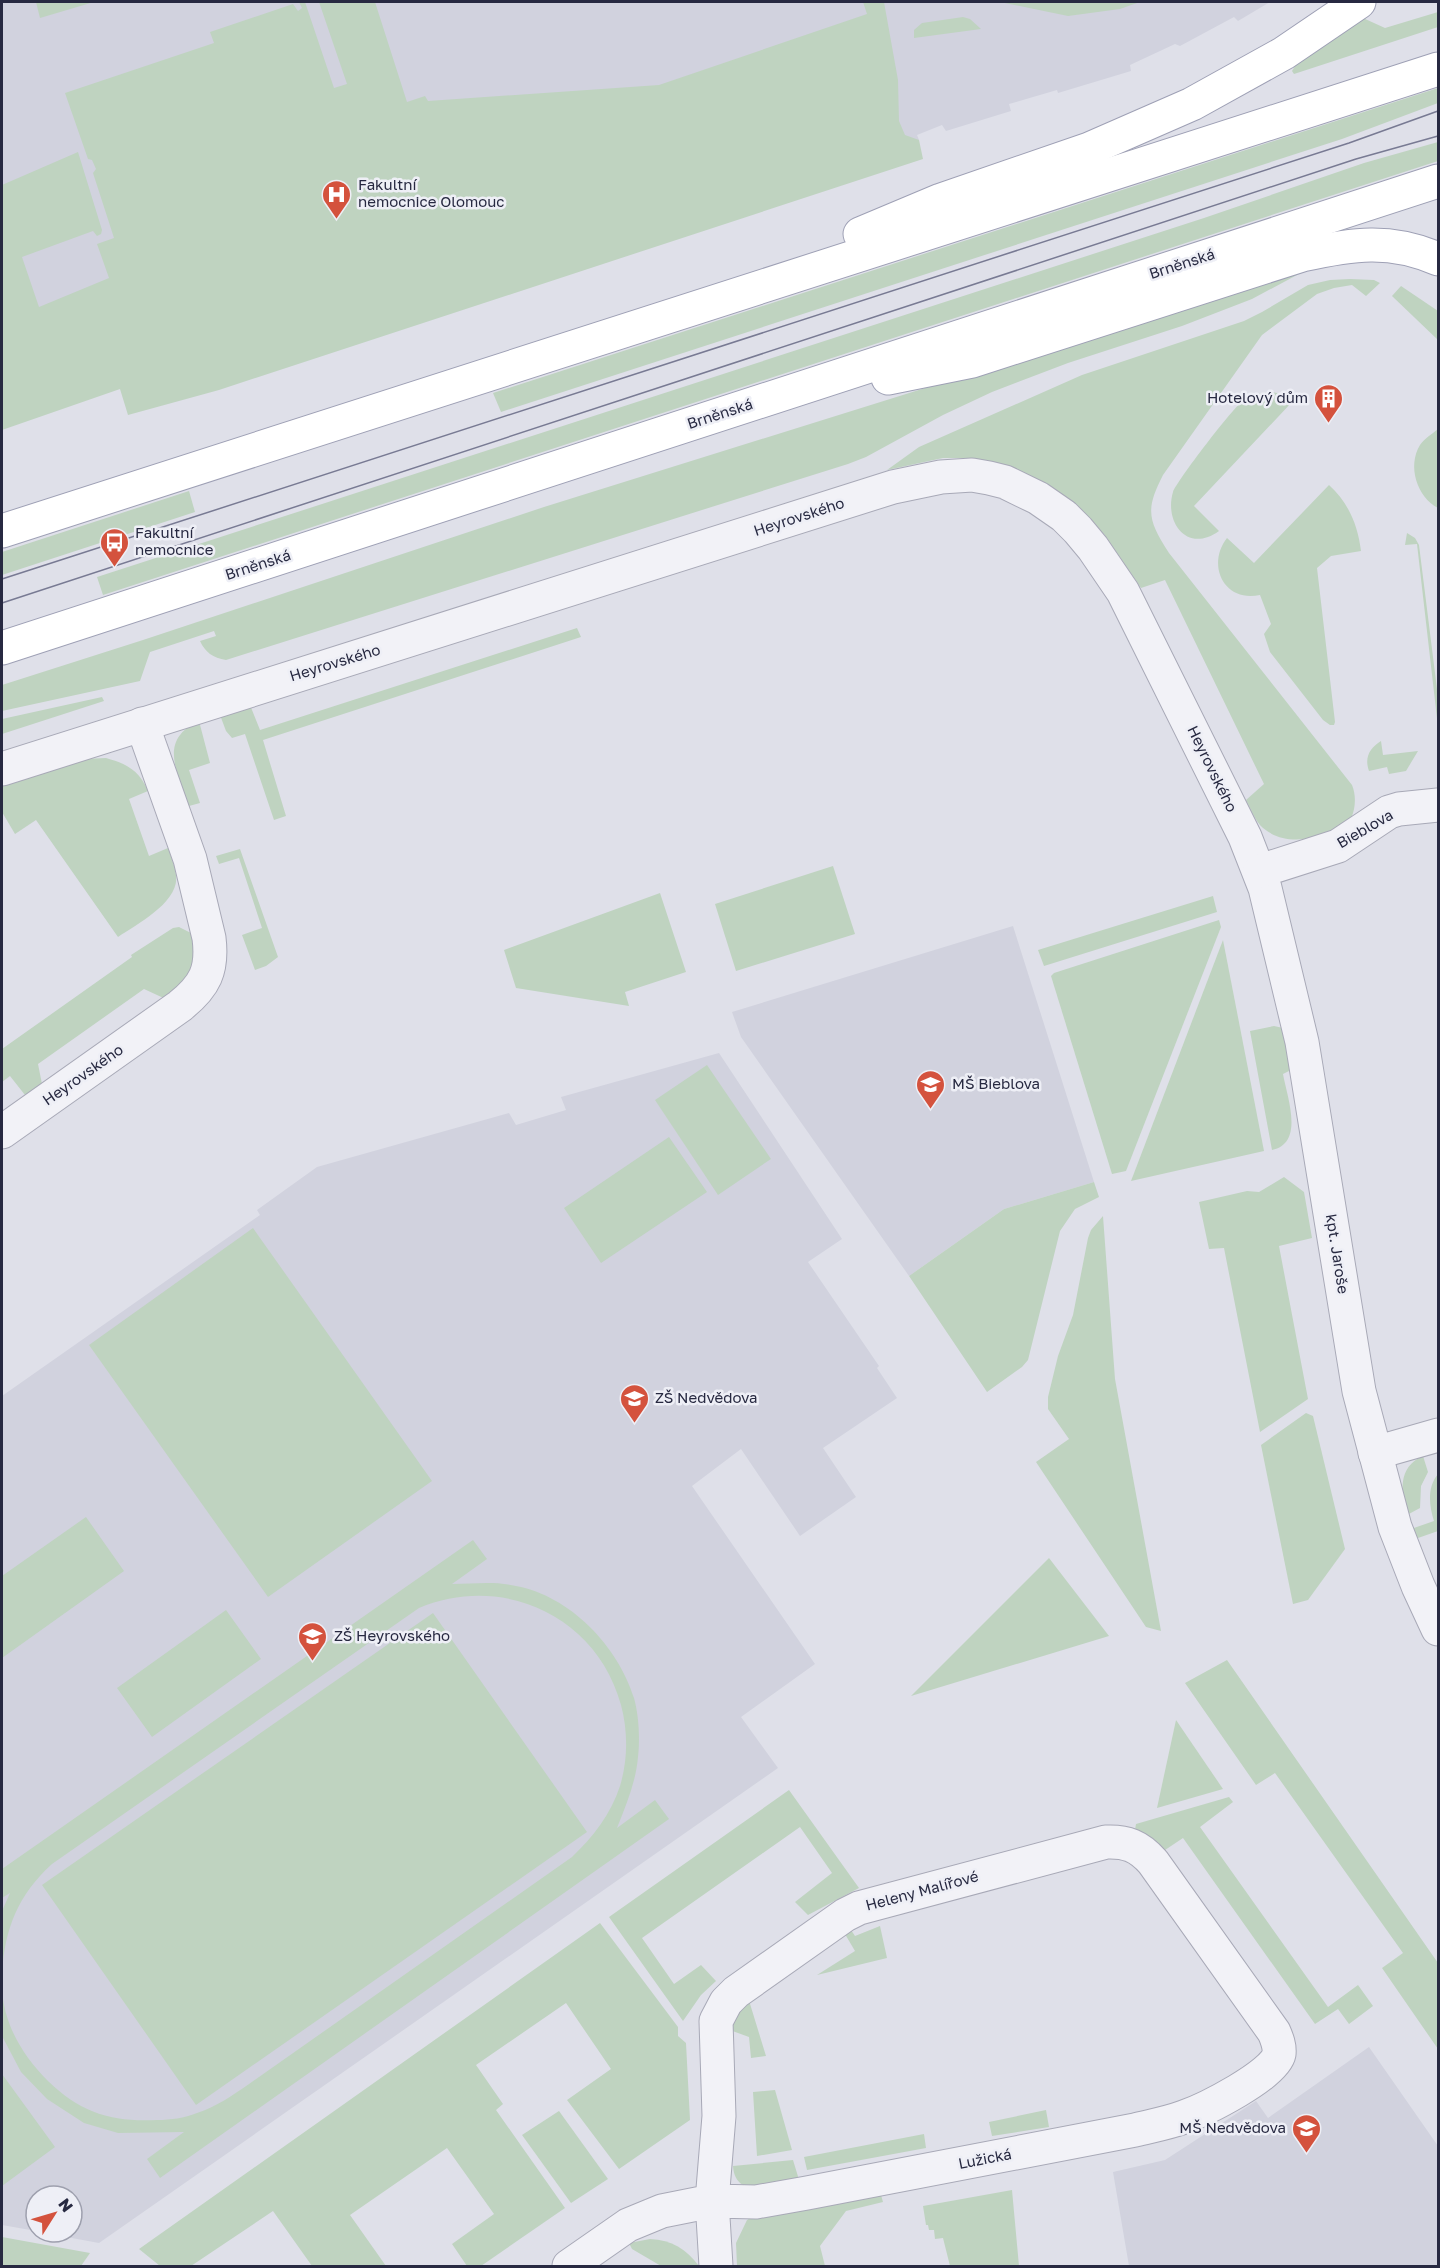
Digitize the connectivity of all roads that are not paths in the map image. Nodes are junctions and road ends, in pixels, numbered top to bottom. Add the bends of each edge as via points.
1 (1359, 2) edge
2 (1438, 69) edge
3 (1438, 181) edge
4 (1438, 259) edge
5 (665, 316) junction
6 (742, 407) junction
7 (2, 531) edge
8 (2, 648) edge
9 (142, 724) junction
10 (2, 769) edge
11 (1438, 805) edge
12 (1260, 871) junction
13 (2, 1132) edge
14 (1438, 1436) edge
15 (1375, 1453) junction
16 (1438, 1629) edge
17 (1218, 1954) joint
18 (712, 2201) junction
19 (569, 2266) edge
20 (716, 2266) edge

1 - 5 main road via 1284,53 1192,104 1089,148 941,200
2 - 5 main road
3 - 6 main road, Brněnská
4 - 6 main road via 1398,246 1347,245 1302,255 972,361
5 - 7 main road
6 - 8 main road, Brněnská
9 - 10 street, Heyrovského
9 - 12 street, Heyrovského via 893,487 941,477 980,477 1005,482 1045,502 1064,516 1093,548 1140,625
9 - 13 street, Heyrovského via 190,859 211,951 207,975 180,1006
11 - 12 street, Bieblova via 1389,812 1338,846
12 - 15 street, kpt. Jaroše via 1302,1042 1359,1391
14 - 15 street
15 - 16 street, kpt. Jaroše via 1395,1527
17 - 18 street, Lužická via 1274,2032 1279,2053 1270,2068 1254,2080 1207,2107 1161,2124 807,2193 756,2202
17 - 18 street, Heleny Malířové via 1146,1854 1125,1842 1106,1842 845,1915 736,1992 716,2021 719,2116
18 - 19 street, Lužická via 642,2218
18 - 20 street, Heleny Malířové

